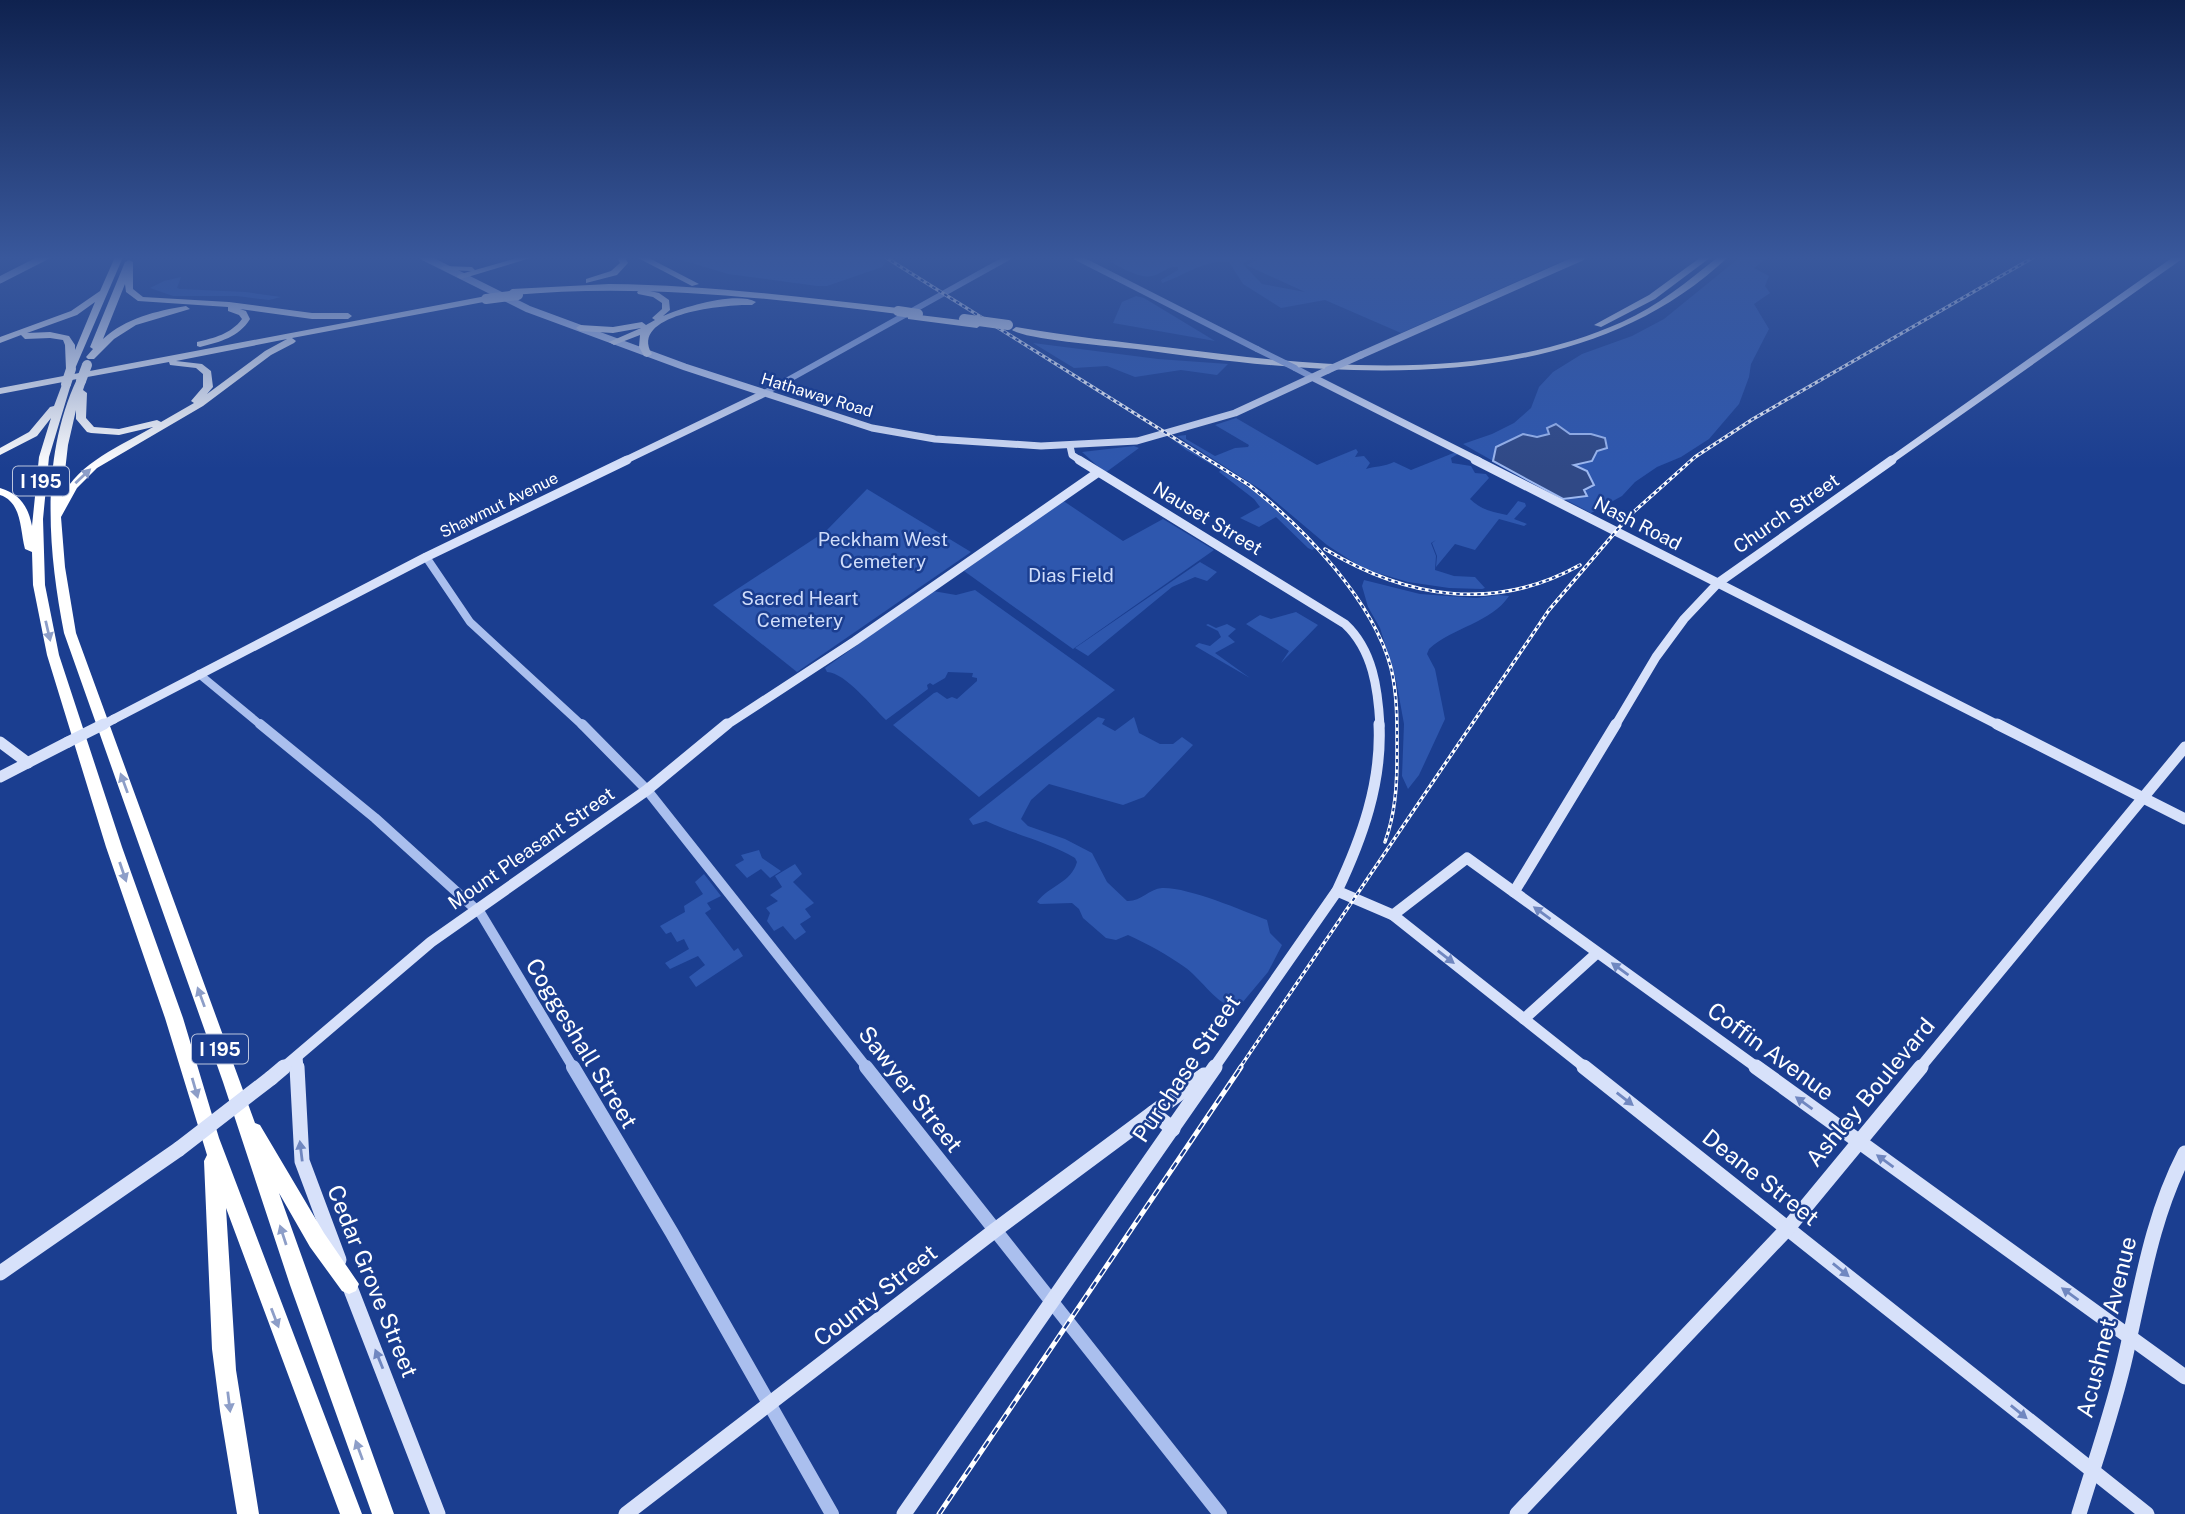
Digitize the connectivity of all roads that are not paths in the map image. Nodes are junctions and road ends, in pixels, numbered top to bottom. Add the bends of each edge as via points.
1 (34, 328) edge
2 (89, 328) edge
3 (103, 328) edge
4 (127, 328) edge
5 (239, 328) edge
6 (318, 328) edge
7 (340, 328) edge
8 (580, 328) joint
9 (627, 328) edge
10 (636, 328) edge
11 (648, 328) edge
12 (650, 328) edge
13 (882, 328) edge
14 (1016, 328) edge
15 (1018, 328) edge
16 (1215, 328) edge
17 (1423, 328) edge
18 (1589, 328) edge
19 (1617, 328) edge
20 (2079, 328) edge
21 (0, 341) edge
22 (614, 342) junction
23 (647, 354) junction
24 (89, 361) junction
25 (118, 366) junction
26 (71, 369) junction
27 (1314, 377) junction
28 (64, 380) junction
29 (81, 382) junction
30 (0, 389) edge
31 (763, 394) junction
32 (60, 399) junction
33 (1070, 446) junction
34 (0, 452) edge
35 (1097, 473) junction
36 (0, 491) edge
37 (55, 536) junction
38 (426, 558) junction
39 (37, 564) junction
40 (1718, 583) junction
41 (1335, 616) joint
42 (199, 674) junction
43 (0, 742) edge
44 (2185, 747) edge
45 (28, 763) junction
46 (0, 777) edge
47 (648, 790) junction
48 (2143, 799) junction
49 (2185, 820) edge
50 (1337, 891) junction
51 (1514, 892) junction
52 (477, 909) junction
53 (1393, 915) junction
54 (1597, 953) junction
55 (1524, 1019) junction
56 (297, 1057) junction
57 (1212, 1069) junction
58 (1153, 1113) junction
59 (243, 1114) junction
60 (1173, 1129) junction
61 (210, 1138) junction
62 (1859, 1143) junction
63 (2185, 1153) edge
64 (1788, 1228) junction
65 (994, 1231) junction
66 (0, 1273) edge
67 (349, 1284) junction
68 (1051, 1303) junction
69 (2129, 1337) junction
70 (2185, 1377) edge
71 (769, 1405) junction
72 (2092, 1470) junction
73 (248, 1514) edge
74 (351, 1514) edge
75 (383, 1514) edge
76 (438, 1514) edge
77 (626, 1514) edge
78 (832, 1514) edge
79 (904, 1514) edge
80 (1220, 1514) edge
81 (1517, 1514) edge
82 (2080, 1514) edge
83 (2147, 1514) edge

1 - 21 highway
2 - 26 highway, I 195
3 - 24 highway, I 195
4 - 24 highway via 113,334
5 - 25 highway via 218,339
6 - 25 highway
37 -> 7 highway via 65,498 87,471 208,399 273,349
8 - 9 highway
8 - 22 main road, Hathaway Road
10 - 22 highway
11 - 22 highway
12 - 23 highway via 642,340
13 - 31 street, Shawmut Avenue
14 - 19 highway via 1293,364 1386,367 1457,363 1548,349
15 - 18 highway via 1362,360 1453,356 1536,343
16 - 27 street, Nash Road, bridge
17 - 27 main road, bridge
20 - 40 main road, Church Street
21 - 26 highway via 34,335 63,337 69,342
22 - 23 main road, Hathaway Road
23 - 31 main road, Hathaway Road
24 - 29 highway, I 195, bridge
25 - 28 highway
25 - 29 highway via 189,364 204,368 210,380 198,399 170,417 111,432 90,430 82,423
25 - 30 highway
26 - 28 highway, I 195, bridge
27 - 33 main road, Hathaway Road via 1228,416 1142,440
27 - 40 main road, Nash Road
28 - 30 highway
28 - 32 highway, I 195
29 - 37 highway, I 195 via 61,451
31 - 33 main road, Hathaway Road via 899,433 989,444
31 - 38 main road, Shawmut Avenue
32 - 34 highway via 38,429
32 - 39 highway, I 195 via 41,477
33 - 35 main road, Nauset Street via 1073,455
35 - 41 main road, Nauset Street
35 - 47 main road, Mount Pleasant Street via 724,726
36 - 39 highway via 20,502
59 -> 37 highway, I 195 via 76,653 58,578
38 - 42 main road, Shawmut Avenue
38 - 47 street, Sawyer Street via 470,622 558,700
39 -> 61 highway, I 195 via 56,664
40 - 48 main road, Nash Road
40 - 51 main road, Church Street via 1656,657
41 - 50 main road, Purchase Street via 1368,654 1380,729 1368,815
42 - 45 main road, Shawmut Avenue, bridge
42 - 52 street, Coggeshall Street via 375,818
43 - 45 main road
44 - 48 main road, Ashley Boulevard
45 - 46 main road, Shawmut Avenue
47 - 52 main road, Mount Pleasant Street
47 - 65 street, Sawyer Street
48 - 49 main road, Nash Road
48 - 62 main road, Ashley Boulevard
50 - 53 main road, Deane Street
50 - 57 main road, Purchase Street
51 - 53 main road, Coffin Avenue via 1467,858
54 -> 51 main road, Coffin Avenue
52 - 56 main road, Mount Pleasant Street via 431,942
52 - 71 street, Coggeshall Street via 654,1201
53 -> 55 main road, Deane Street
54 - 55 main road
62 -> 54 main road, Coffin Avenue
55 -> 64 main road, Deane Street
56 - 66 main road, Mount Pleasant Street, bridge via 178,1149
67 -> 56 main road, Cedar Grove Street via 302,1161
57 - 58 main road, County Street
57 - 60 main road, Purchase Street
58 - 60 main road
58 - 65 main road, County Street
59 - 67 highway via 317,1240
75 -> 59 highway, I 195
60 - 68 main road, Purchase Street
61 -> 73 highway via 226,1378
61 -> 74 highway, I 195
62 - 64 main road, Ashley Boulevard
69 -> 62 main road, Coffin Avenue
63 - 69 main road, Acushnet Avenue via 2154,1223
64 -> 72 main road, Deane Street
64 - 81 main road, Ashley Boulevard
65 - 68 street, Sawyer Street
65 - 71 main road, County Street
76 -> 67 main road, Cedar Grove Street
68 - 79 main road, Purchase Street
68 - 80 street, Sawyer Street
69 - 70 main road, Coffin Avenue
69 - 72 main road, Acushnet Avenue
71 - 77 main road, County Street
71 - 78 street, Coggeshall Street
72 - 82 main road, Acushnet Avenue
72 - 83 main road, Deane Street

